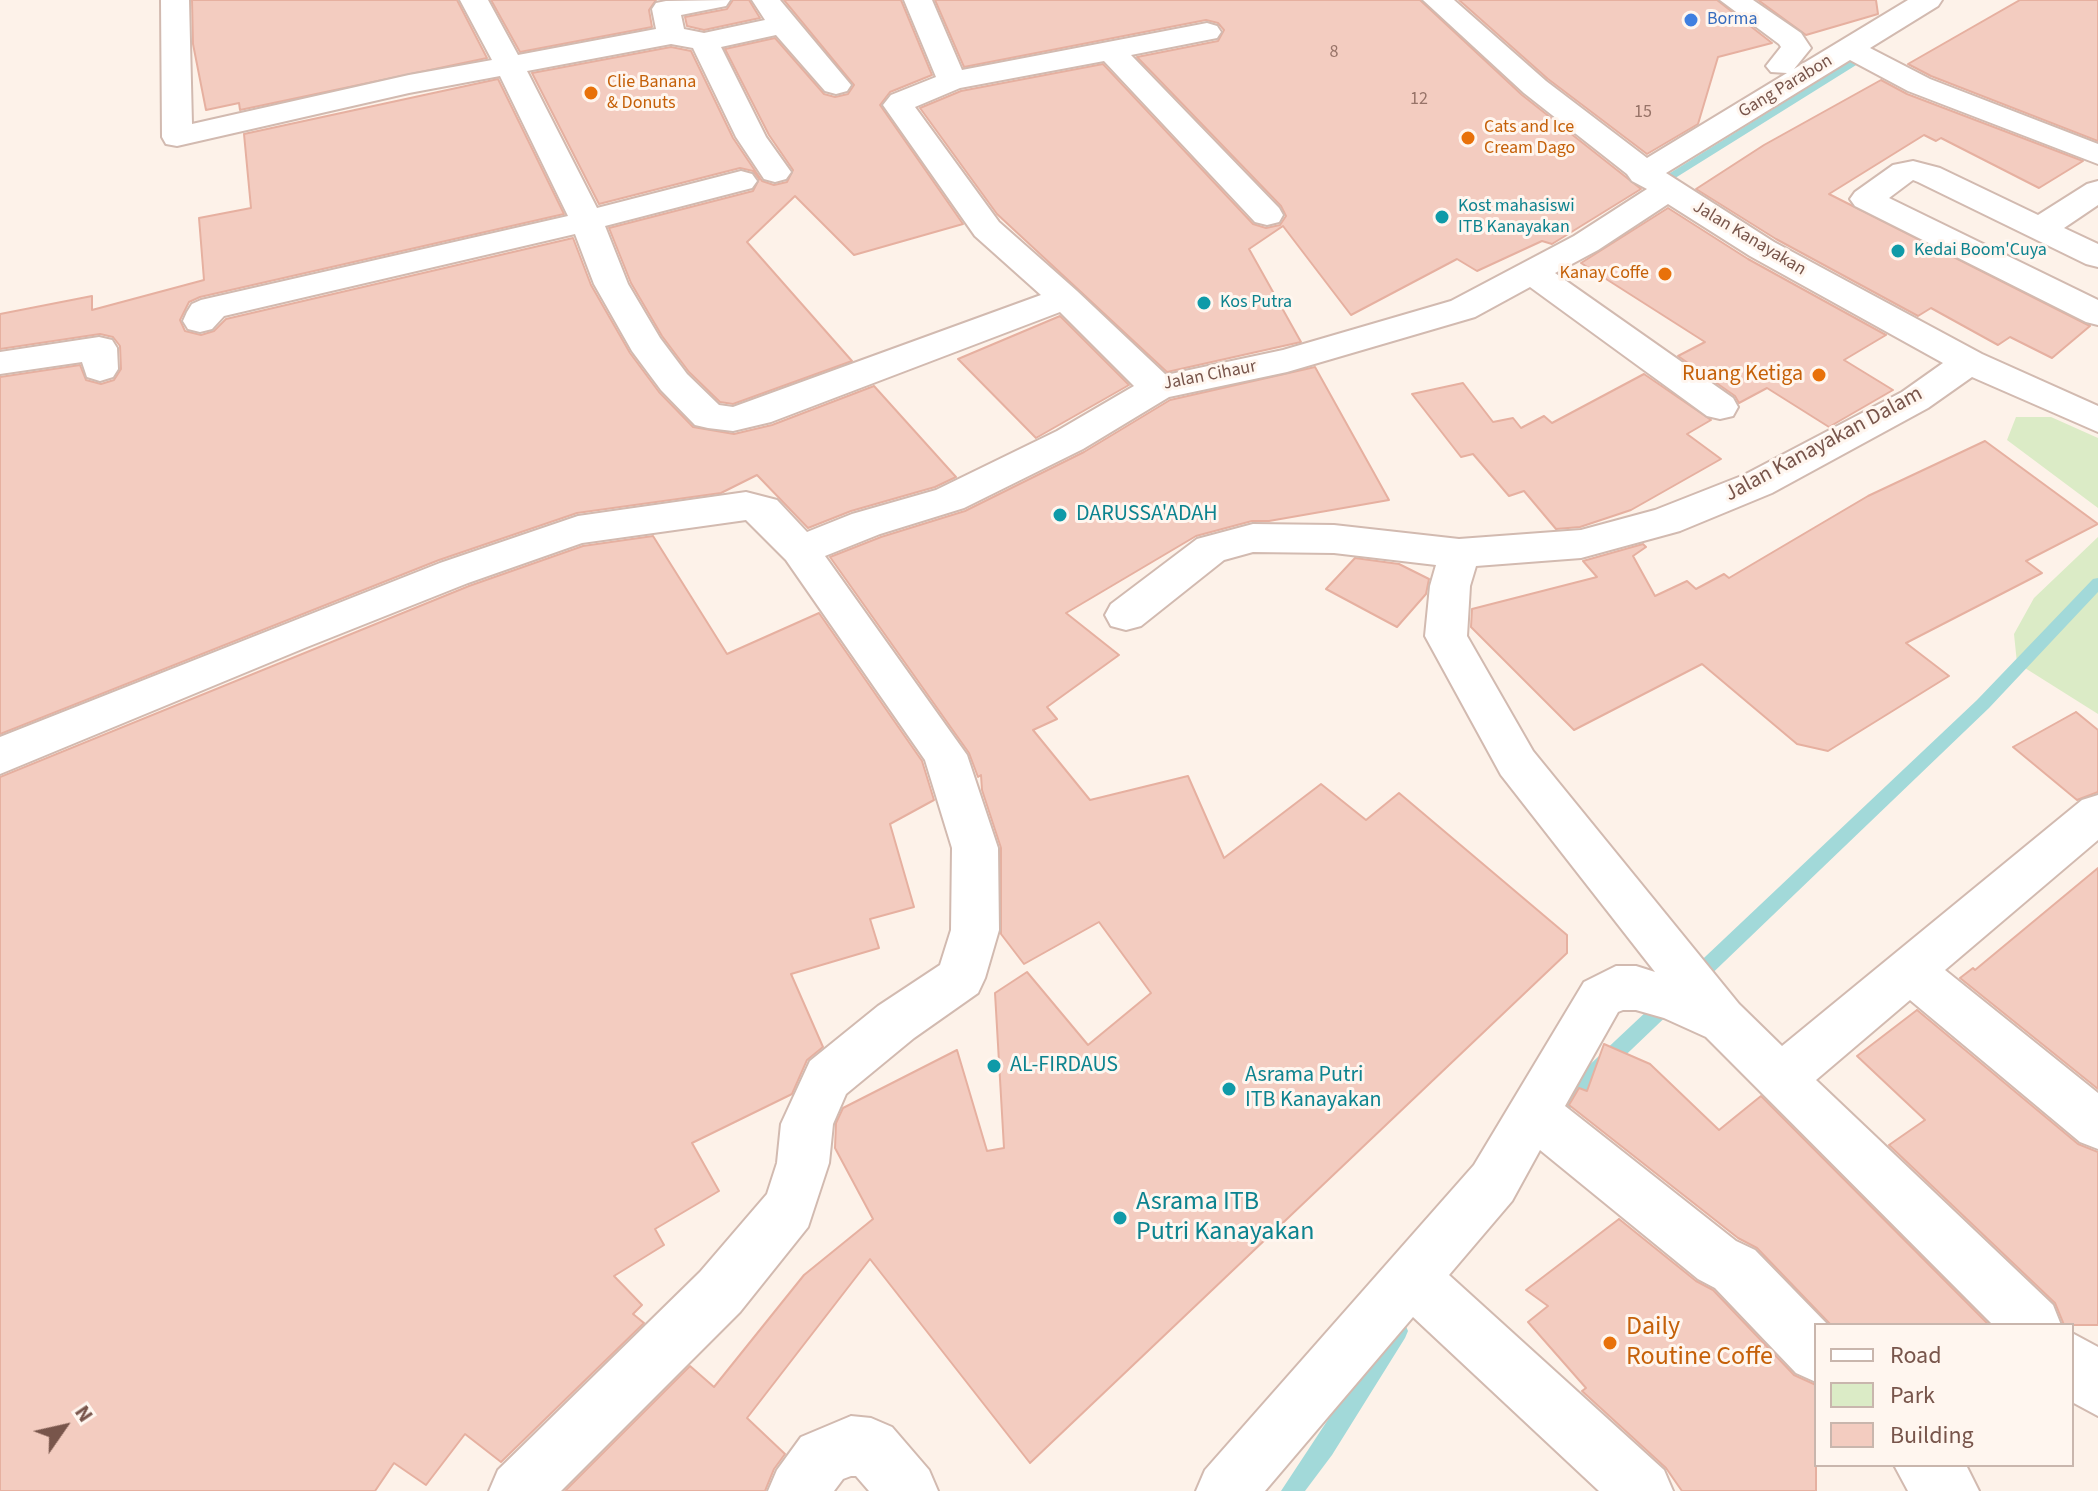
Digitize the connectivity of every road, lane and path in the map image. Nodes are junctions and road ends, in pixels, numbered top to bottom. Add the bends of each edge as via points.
1 (175, 0) edge
2 (474, 0) edge
3 (716, 0) edge
4 (766, 0) edge
5 (918, 0) edge
6 (1437, 0) edge
7 (1734, 0) edge
8 (1928, 0) edge
9 (783, 25) junction
10 (1207, 32) dead end
11 (671, 35) junction
12 (704, 42) junction
13 (1850, 49) junction
14 (1112, 52) junction
15 (510, 66) junction
16 (1781, 66) dead end
17 (952, 81) junction
18 (836, 85) dead end
19 (2098, 155) edge
20 (775, 172) dead end
21 (741, 181) dead end
22 (1656, 182) junction
23 (2098, 191) edge
24 (1267, 215) dead end
25 (587, 221) junction
26 (2039, 229) junction
27 (2098, 257) edge
28 (1531, 272) junction
29 (1065, 298) junction
30 (2098, 314) edge
31 (200, 321) dead end
32 (1969, 362) junction
33 (0, 363) edge
34 (100, 369) dead end
35 (1158, 388) junction
36 (1720, 407) dead end
37 (2098, 420) edge
38 (800, 550) junction
39 (1459, 553) junction
40 (1126, 615) dead end
41 (0, 756) edge
42 (2098, 813) edge
43 (1909, 970) junction
44 (1724, 1021) junction
45 (1780, 1079) junction
46 (1534, 1113) junction
47 (2098, 1125) edge
48 (1412, 1278) junction
49 (2031, 1323) edge
50 (1814, 1351) edge
51 (2074, 1364) edge
52 (2098, 1387) edge
53 (1926, 1467) edge
54 (519, 1491) edge
55 (798, 1491) edge
56 (908, 1491) edge
57 (1226, 1491) edge
58 (1643, 1491) edge
59 (1949, 1491) edge

1 - 15 street via 177,137 350,96
2 - 15 street
3 - 11 street via 666,9
4 - 9 street
5 - 17 street
6 - 22 street, Jalan Kanayakan via 1535,87
7 - 16 street via 1791,39 1796,48
8 - 13 street, Gang Parabon
9 - 12 street
9 - 18 street
10 - 14 street
11 - 12 street
11 - 15 street
12 - 20 street via 751,137
13 - 19 street via 1919,85
13 - 22 street, Gang Parabon
14 - 17 street
14 - 24 street
15 - 25 street
17 - 29 street, Jalan Cihaur via 898,105 987,229
21 - 25 street
22 - 28 street, Jalan Cihaur via 1586,243
22 - 32 street, Jalan Kanayakan via 1762,249
23 - 26 street
25 - 29 street via 611,284 645,343 708,416 733,419 758,413
25 - 31 street via 213,308
26 - 27 street
26 - 30 street via 1913,170 1866,199
28 - 35 street, Jalan Cihaur via 1463,309 1287,361
28 - 36 street
29 - 35 street, Jalan Cihaur
32 - 37 street, Jalan Kanayakan
32 - 39 street, Jalan Kanayakan Dalam via 1915,400 1758,484 1666,521 1581,544
33 - 34 street via 99,348
35 - 38 street via 1070,440 950,499
38 - 41 street via 763,510 746,506 578,530 292,636
38 - 54 street via 945,755 975,848 975,930 961,978 828,1078 807,1124 803,1163 789,1209 720,1292
39 - 40 street, Jalan Kanayakan Dalam via 1334,539 1253,538 1211,549
39 - 44 street via 1446,636 1517,763
42 - 43 street
43 - 45 street
43 - 47 street
44 - 45 street
44 - 46 street via 1673,999 1616,988 1601,997
45 - 49 street
46 - 48 street via 1493,1183
46 - 50 street via 1735,1269
48 - 57 street
48 - 58 street
51 - 52 street
53 - 59 street
55 - 56 street via 822,1458 851,1446 871,1448

